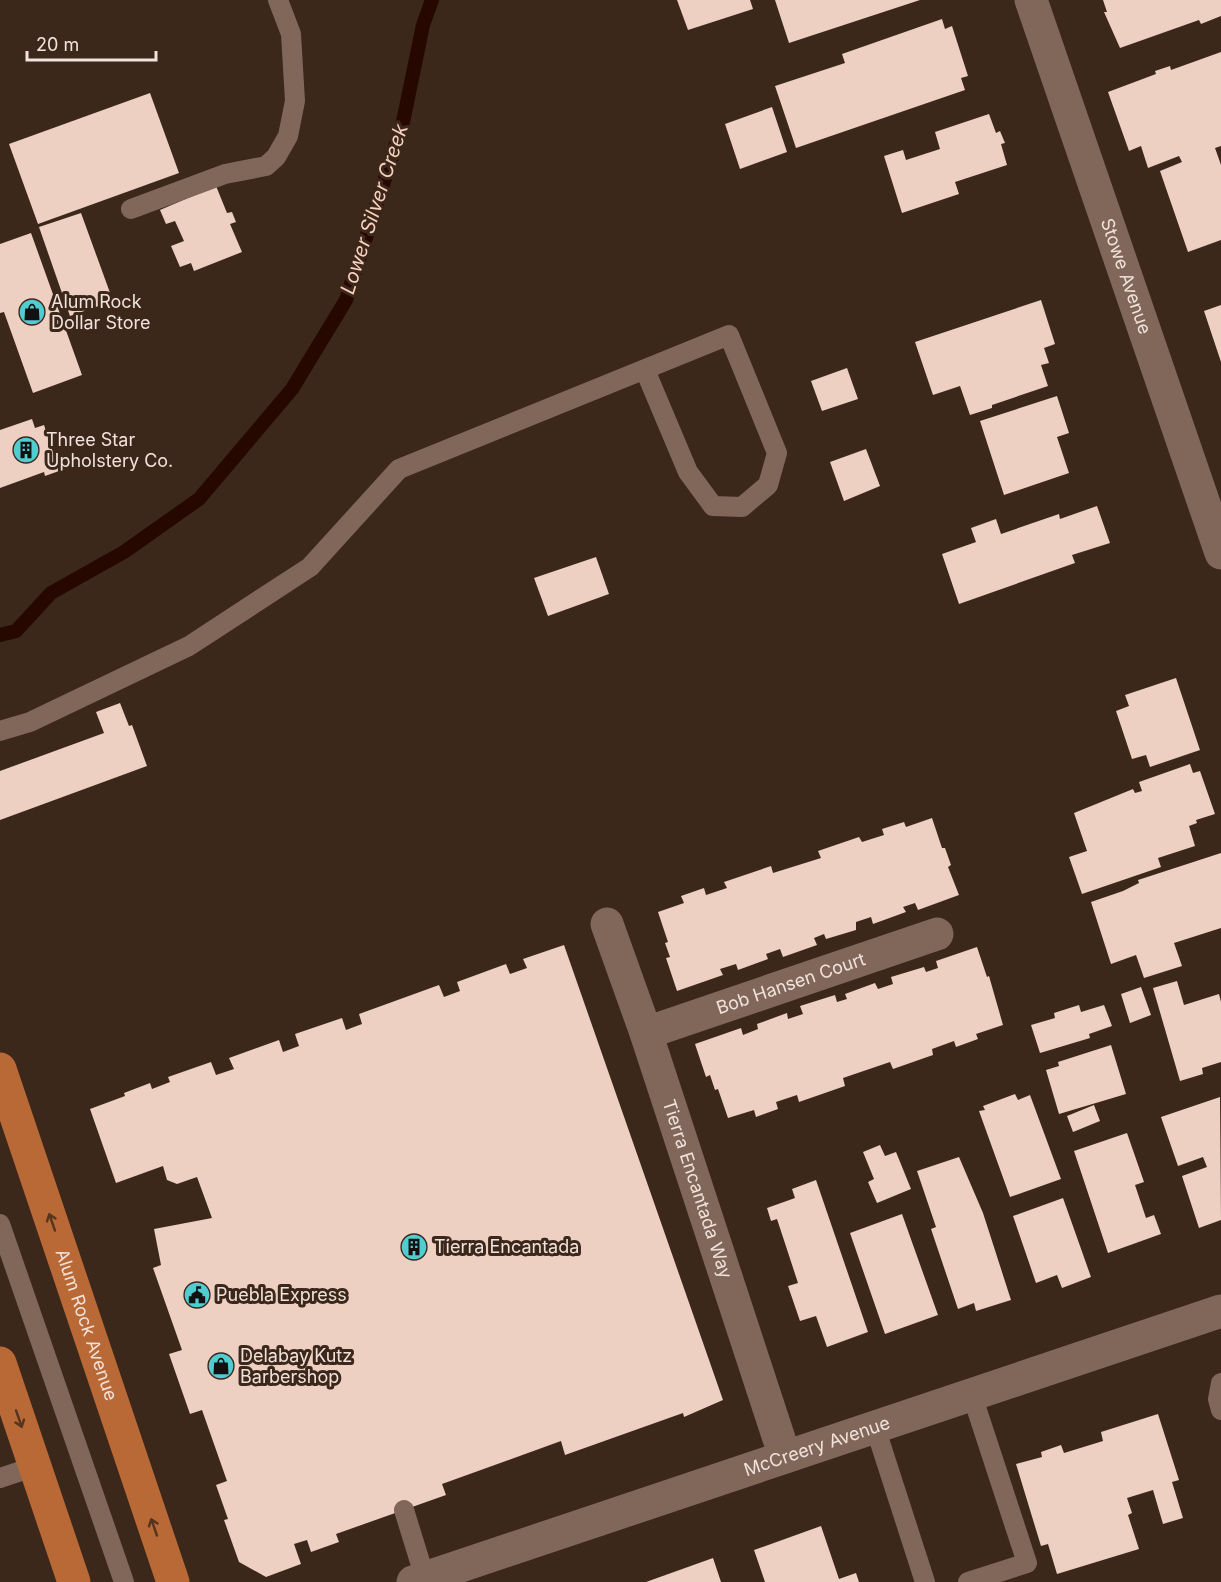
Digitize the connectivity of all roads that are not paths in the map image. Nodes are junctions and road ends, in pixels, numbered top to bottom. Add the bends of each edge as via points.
1 (278, 0) edge
2 (1031, 0) edge
3 (131, 209) dead end
4 (645, 370) junction
5 (1210, 483) edge
6 (1221, 554) edge
7 (0, 731) edge
8 (607, 924) dead end
9 (937, 934) dead end
10 (646, 1034) junction
11 (0, 1069) edge
12 (0, 1224) edge
13 (1220, 1316) edge
14 (0, 1363) edge
15 (1221, 1383) edge
16 (972, 1395) junction
17 (1221, 1410) edge
18 (875, 1427) junction
19 (785, 1457) junction
20 (36, 1466) junction
21 (0, 1478) edge
22 (404, 1510) dead end
23 (419, 1580) edge
24 (74, 1582) edge
25 (124, 1582) edge
26 (173, 1582) edge
27 (925, 1582) edge
28 (968, 1582) edge

1 - 3 lane via 291,34 295,101 288,136 276,157 266,166 225,174
2 - 5 street, Stowe Avenue
4 - 4 lane via 729,335 777,453 768,485 742,507 713,506 688,472
4 - 7 lane via 399,470 310,567 189,646 30,722
5 - 6 street, Stowe Avenue
8 - 10 street, Tierra Encantada Way
9 - 10 street, Bob Hansen Court
10 - 19 street, Tierra Encantada Way
26 -> 11 main road, Alum Rock Avenue
12 - 25 lane
13 - 16 street, McCreery Avenue
14 -> 20 main road
15 - 17 lane
16 - 18 street, McCreery Avenue
16 - 28 lane via 1027,1563
18 - 19 street, McCreery Avenue
18 - 27 lane
19 - 23 street, McCreery Avenue
20 - 21 lane
20 - 24 main road
22 - 23 lane

